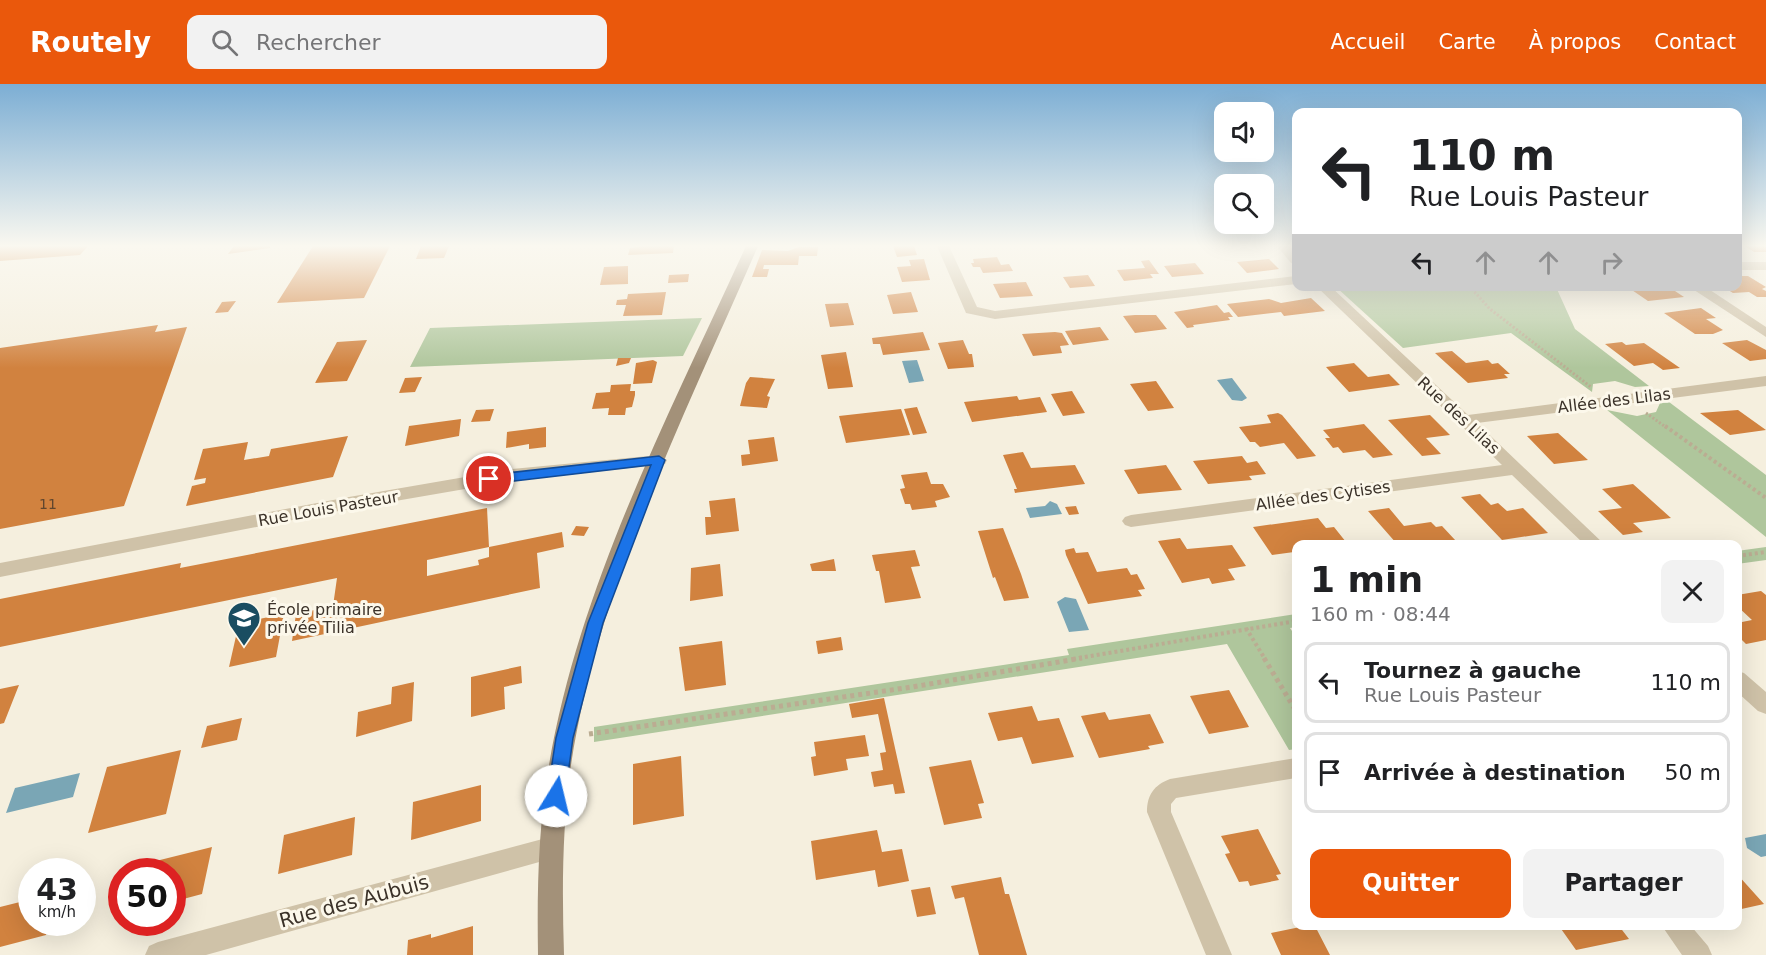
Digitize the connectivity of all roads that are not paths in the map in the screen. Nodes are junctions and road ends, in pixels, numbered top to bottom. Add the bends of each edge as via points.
1 (734, 287) edge
2 (961, 287) edge
3 (1239, 287) edge
4 (1327, 291) edge
5 (1703, 291) edge
6 (1766, 333) edge
7 (1766, 381) edge
8 (1463, 420) junction
9 (659, 460) junction
10 (1515, 469) junction
11 (1131, 521) dead end
12 (1591, 540) edge
13 (0, 570) edge
14 (1742, 688) edge
15 (1766, 705) edge
16 (1292, 769) edge
17 (550, 848) junction
18 (1678, 930) edge
19 (158, 955) edge
20 (551, 955) edge
21 (1219, 955) edge
22 (1699, 955) edge

1 - 9 main road
2 - 3 street via 971,310 995,315
4 - 8 street, Rue des Lilas
5 - 6 street
7 - 8 street, Allée des Lilas
8 - 10 street, Rue des Lilas
9 - 13 street, Rue Louis Pasteur via 512,475
9 - 17 main road via 596,623 565,738
10 - 11 street, Allée des Cytises
10 - 12 street, Rue des Lilas
14 - 15 street
16 - 21 street via 1170,789 1159,800 1159,812
17 - 19 street, Rue des Aubuis
17 - 20 main road
18 - 22 street

